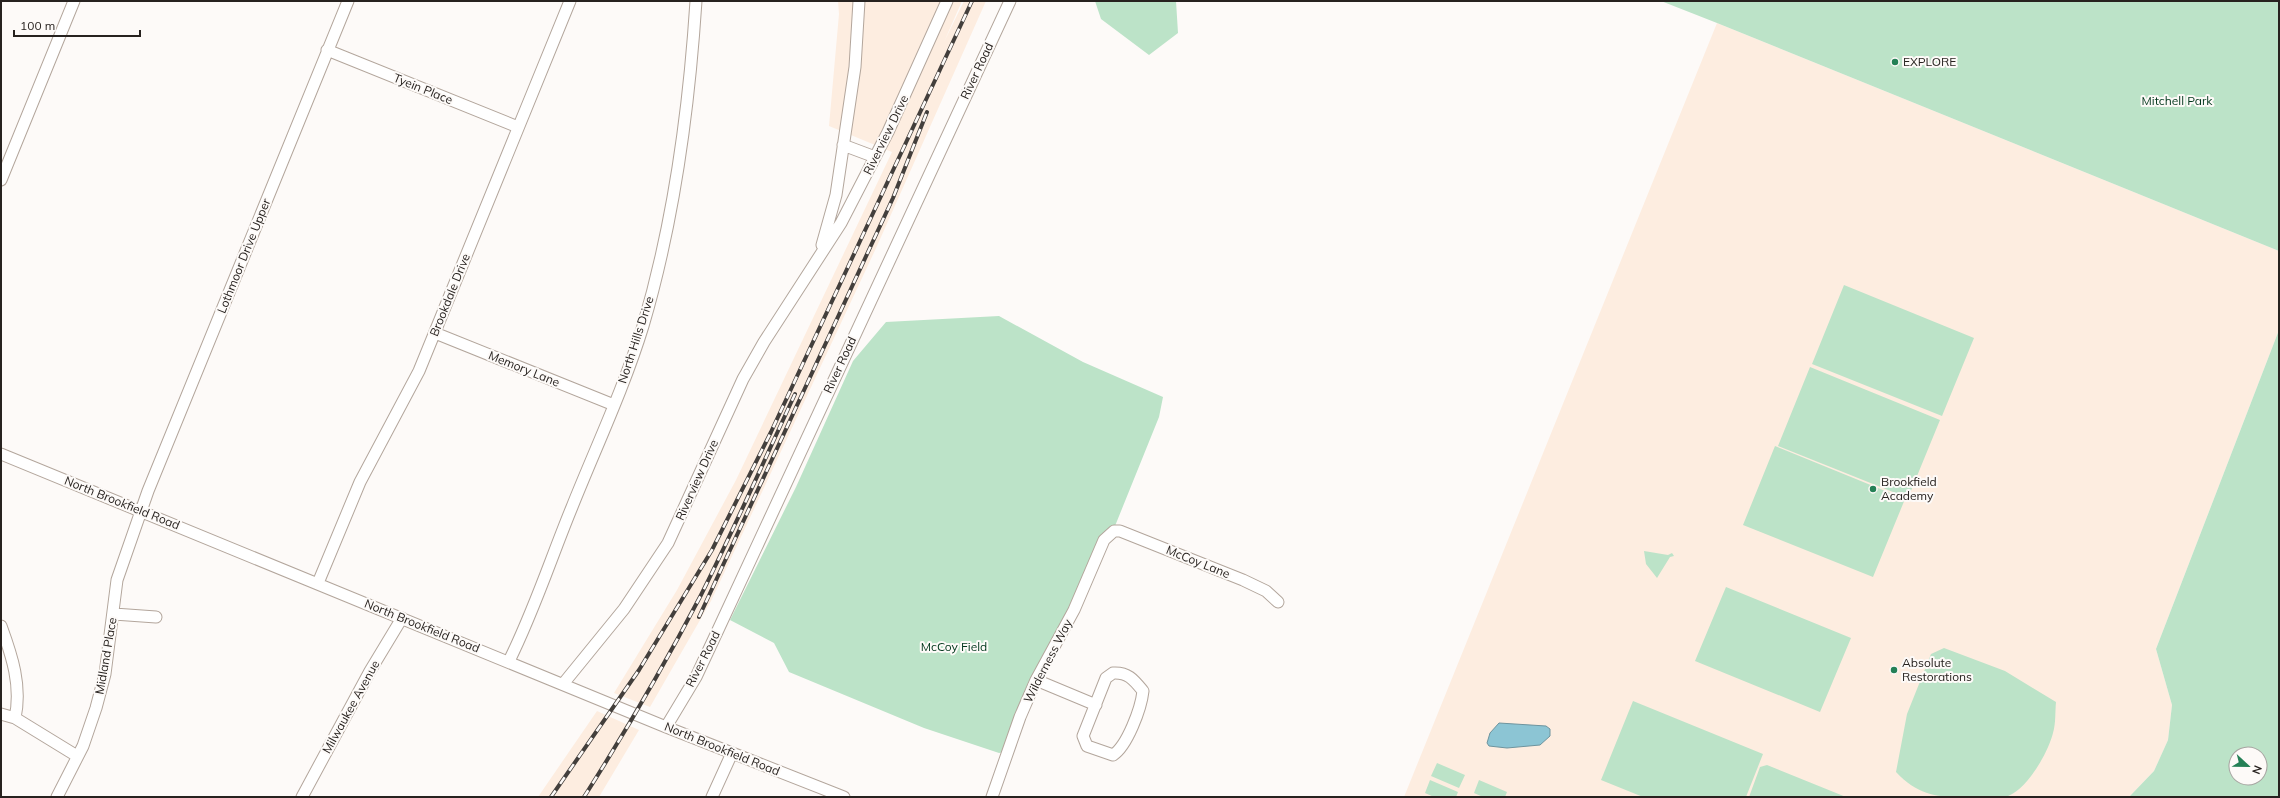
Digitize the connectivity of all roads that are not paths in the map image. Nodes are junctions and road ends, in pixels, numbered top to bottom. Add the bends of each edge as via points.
1 (74, 1) edge
2 (348, 1) edge
3 (570, 1) edge
4 (696, 1) edge
5 (859, 1) edge
6 (947, 1) edge
7 (1010, 1) edge
8 (327, 50) junction
9 (518, 128) junction
10 (843, 145) junction
11 (876, 157) junction
12 (1, 180) edge
13 (815, 265) junction
14 (435, 333) junction
15 (614, 406) junction
16 (1, 454) edge
17 (141, 511) junction
18 (1114, 531) joint
19 (318, 583) junction
20 (1278, 602) dead end
21 (114, 614) junction
22 (156, 617) dead end
23 (402, 618) junction
24 (1, 626) edge
25 (508, 661) junction
26 (1036, 680) junction
27 (563, 684) junction
28 (1096, 705) junction
29 (1, 714) edge
30 (14, 718) junction
31 (666, 727) junction
32 (732, 753) junction
33 (77, 756) junction
34 (57, 797) edge
35 (302, 797) edge
36 (712, 797) edge
37 (844, 797) edge
38 (992, 797) edge

1 - 12 street
2 - 8 street, Lothmoor Drive Upper
3 - 9 street, Brookdale Drive
4 - 15 street, North Hills Drive via 692,58 680,152 659,263 642,327
5 - 10 street, Riverview Drive via 855,67
6 - 11 street, Riverview Drive
7 - 31 street, River Road via 696,677
8 - 9 street, Tyein Place
8 - 17 street, Lothmoor Drive Upper
9 - 14 street, Brookdale Drive
10 - 11 street
10 - 13 street, Riverview Drive via 830,223
11 - 13 street, Riverview Drive
13 - 27 street, Riverview Drive via 768,335 743,379 691,496 661,555 624,609
14 - 15 street, Memory Lane
14 - 19 street, Brookdale Drive via 402,405 360,482
15 - 25 street, North Hills Drive via 540,591
16 - 17 street, North Brookfield Road
17 - 19 street, North Brookfield Road
17 - 21 street, Midland Place via 117,580
18 - 20 street, McCoy Lane via 1120,531 1243,580 1266,591
18 - 26 street, Wilderness Way via 1104,540 1074,610
19 - 23 street, North Brookfield Road
21 - 22 street
21 - 33 street, Midland Place via 105,674 98,701 92,724
23 - 25 street, North Brookfield Road
23 - 35 street, Milwaukee Avenue via 370,671
24 - 30 street via 15,670 17,706
25 - 27 street, North Brookfield Road
26 - 28 street
26 - 38 street, Wilderness Way
27 - 31 street, North Brookfield Road
28 - 28 street via 1106,678 1113,673 1128,675 1143,691 1125,741 1120,751 1112,755 1087,746 1084,741 1083,736
29 - 30 street
30 - 33 street
31 - 32 street, North Brookfield Road
32 - 36 street
32 - 37 street, North Brookfield Road
33 - 34 street, Midland Place

